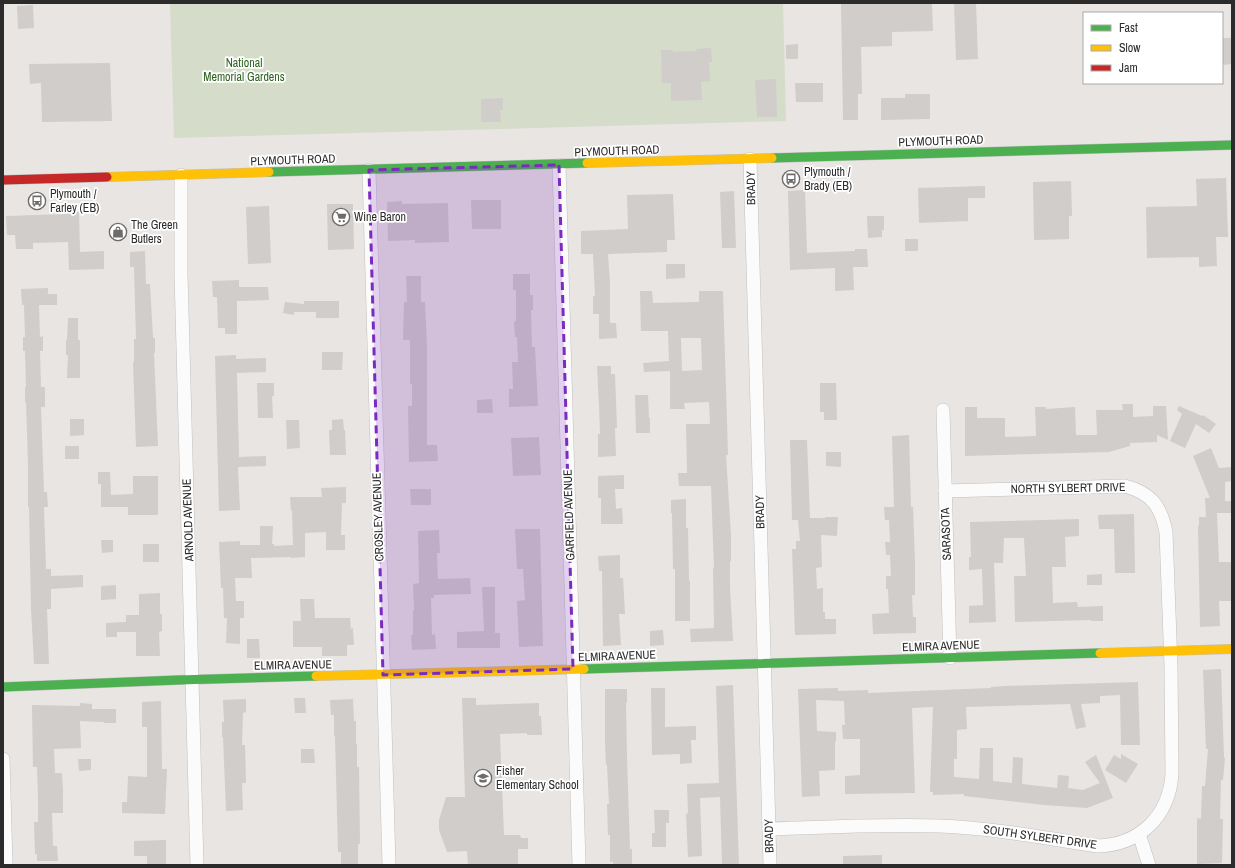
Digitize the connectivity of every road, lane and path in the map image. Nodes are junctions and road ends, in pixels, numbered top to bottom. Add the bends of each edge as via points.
1 (1232, 145) edge
2 (750, 159) junction
3 (559, 164) junction
4 (369, 170) junction
5 (181, 175) junction
6 (3, 180) edge
7 (943, 410) dead end
8 (945, 490) junction
9 (1232, 649) edge
10 (1170, 651) junction
11 (950, 658) junction
12 (764, 664) junction
13 (574, 669) junction
14 (383, 675) junction
15 (192, 679) junction
16 (3, 687) edge
17 (3, 759) edge
18 (769, 829) junction
19 (1139, 834) junction
20 (6, 865) edge
21 (198, 865) edge
22 (389, 865) edge
23 (579, 865) edge
24 (770, 865) edge
25 (1148, 865) edge

1 - 2 street, PLYMOUTH ROAD
2 - 3 street, PLYMOUTH ROAD
2 - 12 street, BRADY
3 - 4 street, PLYMOUTH ROAD
3 - 13 street, GARFIELD AVENUE
4 - 5 street, PLYMOUTH ROAD
4 - 14 street, CROSLEY AVENUE
5 - 6 street, PLYMOUTH ROAD
5 - 15 street, ARNOLD AVENUE via 181,274
7 - 8 street, SARASOTA
8 - 10 street, NORTH SYLBERT DRIVE via 1117,485 1136,489 1145,494 1160,510 1166,532
8 - 11 street, SARASOTA
9 - 10 street, ELMIRA AVENUE
10 - 11 street, ELMIRA AVENUE
10 - 19 street, SOUTH SYLBERT DRIVE via 1171,784 1161,812
11 - 12 street, ELMIRA AVENUE
12 - 13 street, ELMIRA AVENUE
12 - 18 street, BRADY
13 - 14 street, ELMIRA AVENUE
13 - 23 street, GARFIELD AVENUE
14 - 15 street, ELMIRA AVENUE
14 - 22 street, CROSLEY AVENUE
15 - 16 street, ELMIRA AVENUE
15 - 21 street, ARNOLD AVENUE
17 - 20 street
18 - 19 street, SOUTH SYLBERT DRIVE via 879,825 940,826 1012,832 1097,846 1120,843
18 - 24 street, BRADY
19 - 25 street

